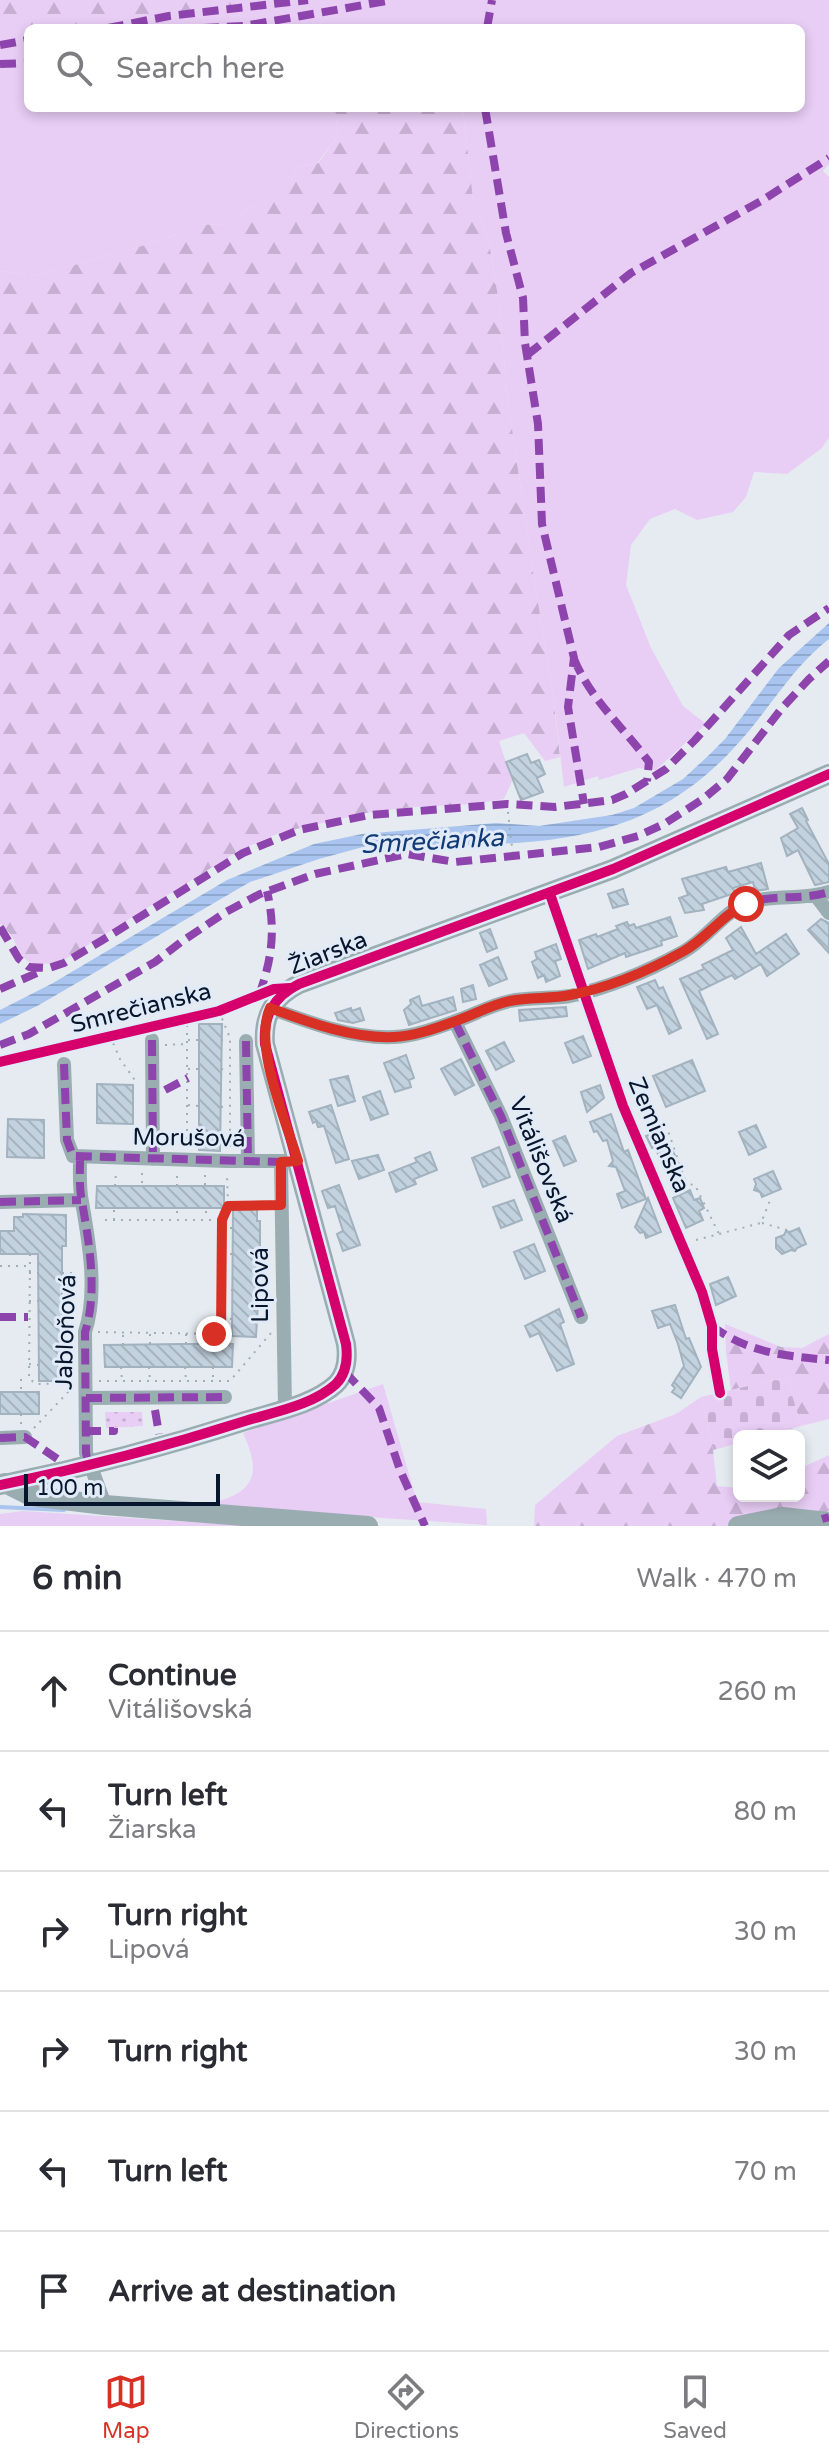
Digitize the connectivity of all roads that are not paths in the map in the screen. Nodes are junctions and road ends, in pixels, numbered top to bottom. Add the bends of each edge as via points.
1 (829, 774) edge
2 (550, 894) junction
3 (822, 894) edge
4 (829, 913) edge
5 (582, 992) junction
6 (270, 1008) junction
7 (455, 1022) junction
8 (238, 1041) road end
9 (158, 1042) road end
10 (64, 1064) dead end
11 (80, 1158) junction
12 (153, 1159) junction
13 (248, 1161) junction
14 (290, 1161) junction
15 (81, 1200) junction
16 (0, 1202) edge
17 (581, 1317) dead end
18 (720, 1393) dead end
19 (225, 1397) dead end
20 (86, 1398) junction
21 (285, 1409) junction
22 (23, 1432) road end
23 (0, 1438) edge
24 (89, 1466) junction
25 (3, 1484) edge
26 (105, 1505) junction
27 (829, 1522) edge
28 (368, 1526) edge
29 (738, 1526) edge

1 - 2 street, Žiarska
2 - 5 street, Zemianska
2 - 6 street, Žiarska via 299,984
3 - 4 street
3 - 5 street via 746,904 682,952
5 - 7 street via 513,1000
5 - 18 street, Zemianska via 712,1326
6 - 7 street via 376,1036 418,1033
6 - 14 street via 265,1044
7 - 17 street, Vitálišovská via 501,1116
8 - 13 street
9 - 12 street
10 - 11 street via 67,1140 73,1156
11 - 12 street, Morušová
11 - 15 street, Jabloňová
12 - 13 street, Morušová
13 - 14 street, Morušová
14 - 21 street, Lipová via 281,1205 275,1319
14 - 21 street via 336,1300 347,1357 345,1372 324,1393
15 - 16 street
15 - 20 street, Jabloňová via 90,1290 90,1319 81,1334
19 - 20 street
20 - 24 street, Jabloňová
21 - 24 street
22 - 23 street
24 - 25 street
24 - 26 street, Jabloňová
25 - 26 street via 31,1496
26 - 28 street
27 - 29 street via 782,1517

